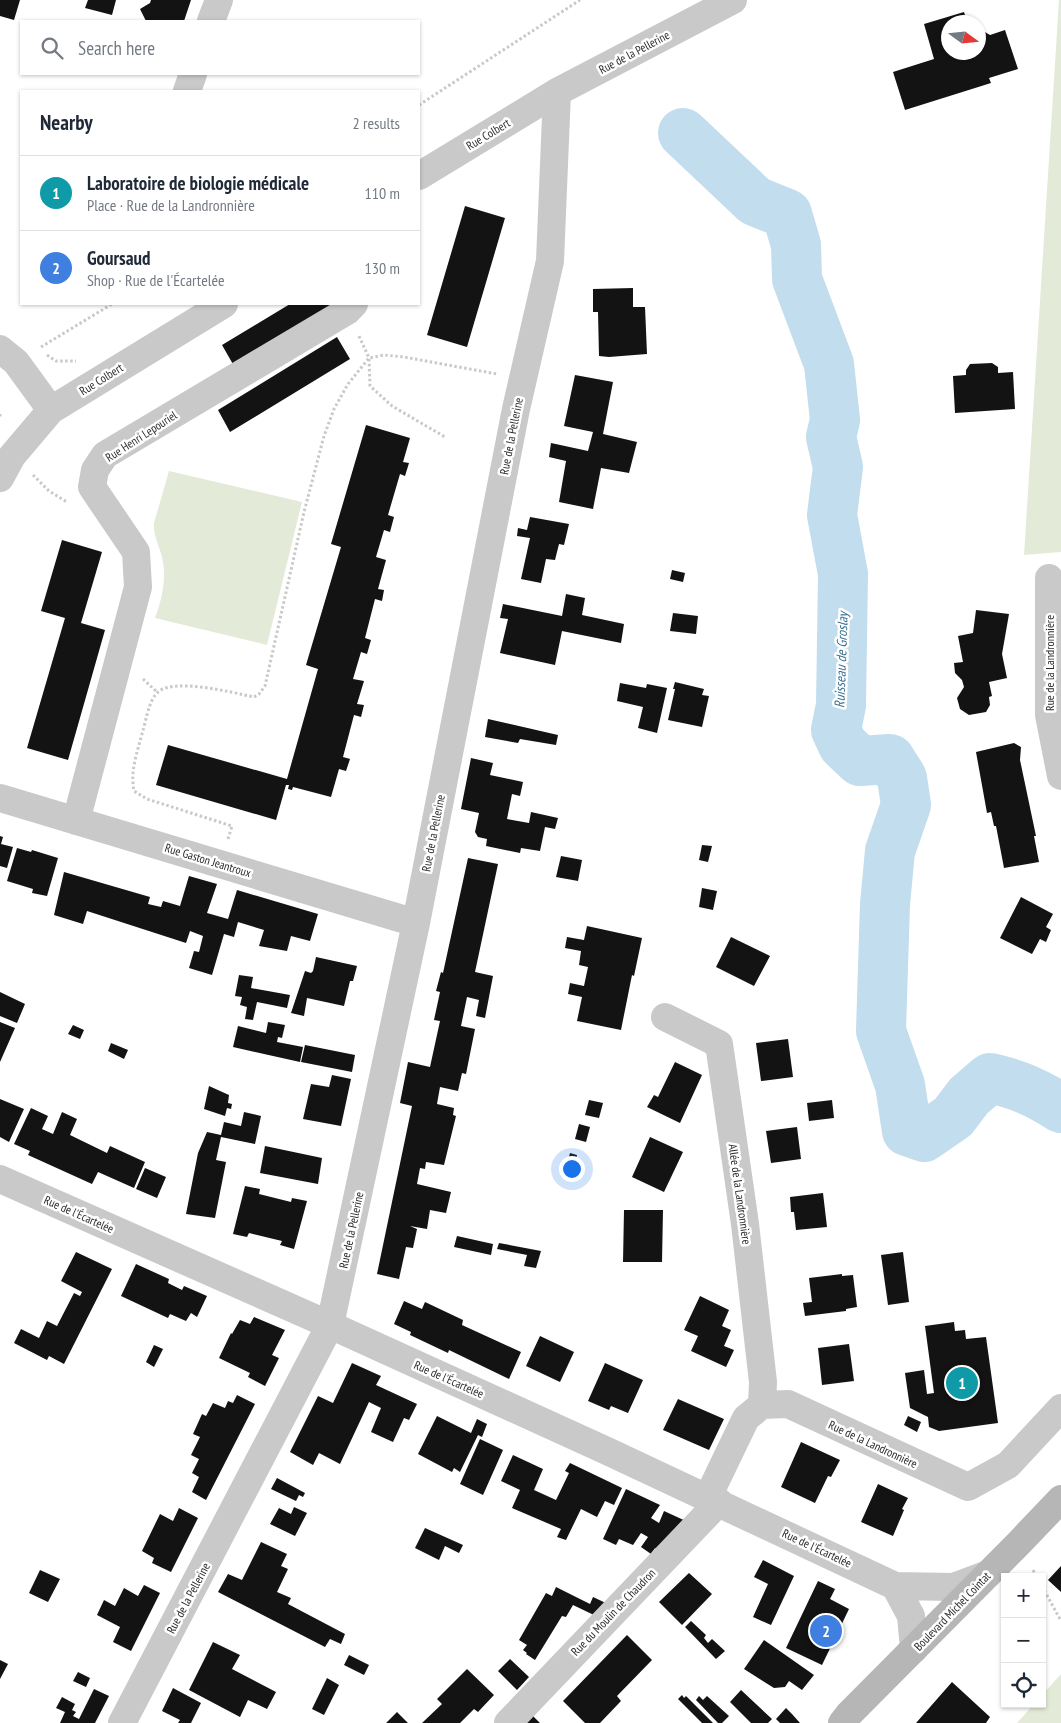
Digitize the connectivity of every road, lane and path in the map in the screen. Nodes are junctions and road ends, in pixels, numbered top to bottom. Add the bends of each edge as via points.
1 (219, 0) edge
2 (580, 0) edge
3 (733, 0) edge
4 (211, 20) edge
5 (193, 75) edge
6 (187, 90) edge
7 (557, 92) junction
8 (420, 104) edge
9 (420, 175) edge
10 (110, 305) edge
11 (222, 305) edge
12 (350, 307) edge
13 (0, 349) edge
14 (369, 358) junction
15 (111, 372) junction
16 (523, 379) junction
17 (52, 410) junction
18 (0, 414) edge
19 (0, 419) edge
20 (445, 437) dead end
21 (6, 467) edge
22 (74, 506) dead end
23 (1049, 578) dead end
24 (1061, 776) edge
25 (0, 798) edge
26 (76, 821) junction
27 (221, 864) junction
28 (416, 923) junction
29 (665, 1017) dead end
30 (0, 1179) edge
31 (330, 1325) junction
32 (762, 1405) junction
33 (1061, 1408) edge
34 (1061, 1498) edge
35 (713, 1499) junction
36 (1061, 1518) edge
37 (999, 1576) edge
38 (895, 1586) junction
39 (1046, 1593) edge
40 (1061, 1621) edge
41 (914, 1649) junction
42 (122, 1723) edge
43 (508, 1723) edge
44 (842, 1723) edge
45 (868, 1723) edge

1 - 4 street
2 - 8 path
3 - 7 street, Rue de la Pellerine
5 - 6 street
7 - 9 street, Rue Colbert
7 - 16 street, Rue de la Pellerine via 550,261
10 - 15 path via 38,349 56,361 104,359
11 - 15 street, Rue Colbert
12 - 14 path
12 - 26 street, Rue Henri Lepouriel via 105,455 95,470 92,487 136,552 138,587
13 - 17 street via 16,362
14 - 16 path via 384,355 404,357
14 - 20 path via 370,386 392,406
14 - 27 path via 348,384 324,436 265,686 254,697 194,687 168,687 157,692 150,707 134,763 134,791 147,799 232,826
15 - 17 street, Rue Colbert
16 - 28 street, Rue de la Pellerine
17 - 21 street, Rue Colbert
18 - 19 path
21 - 22 path
23 - 24 street, Rue de la Landronnière via 1049,715
25 - 26 street, Rue Gaston Jeantroux
26 - 27 street, Rue Gaston Jeantroux
27 - 28 street, Rue Gaston Jeantroux
28 - 31 street, Rue de la Pellerine
29 - 32 street, Allée de la Landronnière via 719,1044 745,1224 763,1382
30 - 31 street, Rue de l'Écartelée
31 - 35 street, Rue de l'Écartelée
31 - 42 street, Rue de la Pellerine
32 - 33 street, Rue de la Landronnière via 788,1404 968,1487 1008,1465
32 - 35 street via 746,1418
34 - 37 main road, Boulevard Michel Cointat
35 - 38 street, Rue de l'Écartelée
35 - 43 street, Rue du Moulin de Chaudron
36 - 37 main road, Boulevard Michel Cointat
37 - 38 street, Rue de l'Écartelée via 953,1587
37 - 41 main road, Boulevard Michel Cointat
37 - 45 main road, Boulevard Michel Cointat
38 - 41 street via 911,1616
39 - 40 path
41 - 44 main road, Boulevard Michel Cointat

